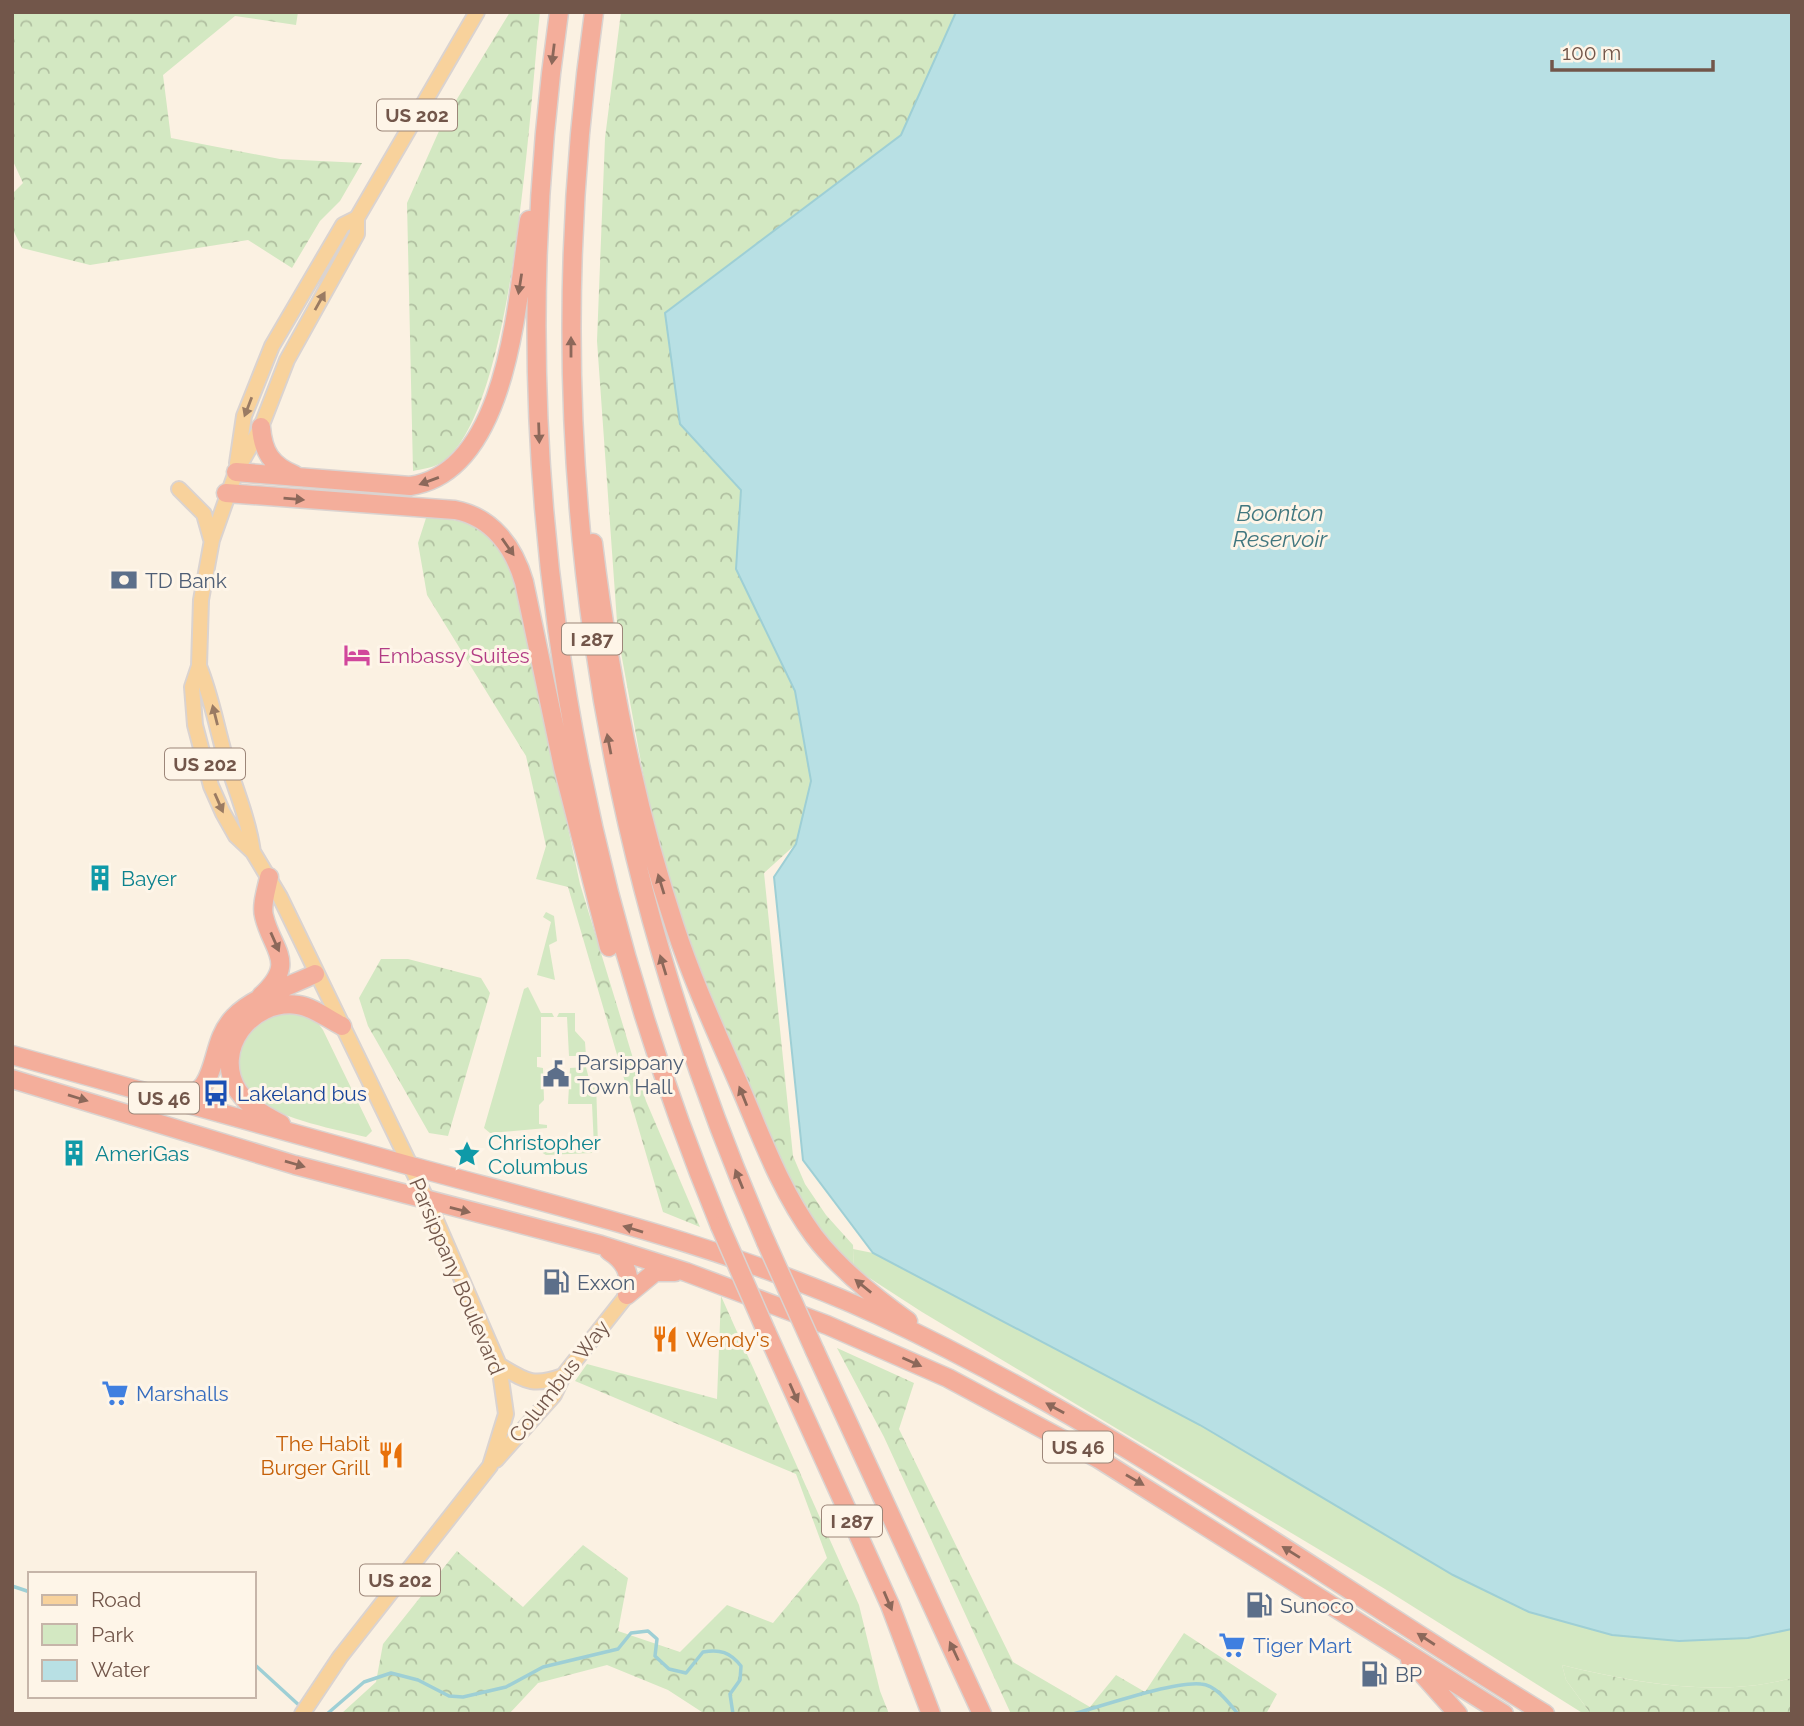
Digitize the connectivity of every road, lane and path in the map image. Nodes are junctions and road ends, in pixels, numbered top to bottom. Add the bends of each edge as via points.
1 (477, 12) edge
2 (559, 12) edge
3 (594, 12) edge
4 (548, 95) junction
5 (357, 218) junction
6 (571, 392) junction
7 (261, 426) junction
8 (236, 472) junction
9 (301, 478) junction
10 (179, 489) dead end
11 (226, 493) junction
12 (212, 540) junction
13 (198, 666) junction
14 (253, 852) junction
15 (269, 877) junction
16 (316, 974) junction
17 (246, 1008) junction
18 (342, 1026) junction
19 (12, 1055) edge
20 (12, 1079) edge
21 (177, 1102) junction
22 (316, 1140) junction
23 (411, 1166) junction
24 (428, 1202) junction
25 (720, 1226) junction
26 (601, 1245) junction
27 (686, 1272) junction
28 (627, 1295) junction
29 (499, 1365) junction
30 (979, 1366) junction
31 (563, 1376) junction
32 (490, 1466) junction
33 (1396, 1644) junction
34 (1483, 1676) junction
35 (1503, 1713) edge
36 (302, 1714) edge
37 (930, 1714) edge
38 (982, 1714) edge
39 (1458, 1714) edge
40 (1545, 1714) edge

1 - 5 main road, Parsippany Boulevard / US 202
2 -> 4 highway, I 287
6 -> 3 highway, I 287 via 574,195
4 -> 9 highway via 510,343 493,404 475,442 449,471 420,485
4 -> 25 highway, I 287 via 539,206 537,393 546,541 564,689 593,835 631,980 677,1119
7 -> 5 main road, Parsippany Boulevard / US 202 via 287,360 357,234
5 -> 8 main road, Parsippany Boulevard / US 202 via 343,225 272,346 244,416
30 -> 6 highway via 906,1320 833,1259 794,1206 766,1154 676,930 640,811 605,641
38 -> 6 highway, I 287, bridge via 765,1242 690,1049 650,922 605,720 585,587
7 - 8 main road, Parsippany Boulevard / US 202
7 - 9 highway via 267,455
8 - 9 highway
8 - 11 main road, Parsippany Boulevard / US 202
10 - 12 main road via 204,514
11 - 12 main road, Parsippany Boulevard / US 202
11 -> 25 highway via 455,510 485,522 509,548 524,582 591,885 625,1000
12 - 13 main road, Parsippany Boulevard / US 202 via 201,600
14 -> 13 main road, Parsippany Boulevard / US 202 via 249,824
13 -> 14 main road, Parsippany Boulevard / US 202 via 192,687 195,724 211,786 236,836
14 - 15 main road, Parsippany Boulevard / US 202
15 - 16 main road, Parsippany Boulevard / US 202
15 -> 17 highway via 263,915 281,965 272,985
16 - 17 highway
16 - 18 main road, Parsippany Boulevard / US 202
17 - 21 highway via 223,1032 205,1087
18 - 22 highway via 304,1006 275,1007 243,1025 230,1051 233,1080 249,1104
18 - 23 main road, Parsippany Boulevard / US 202
19 - 21 highway, US 46
20 -> 24 highway, US 46
21 - 22 highway, US 46
22 - 23 highway, US 46
23 - 24 main road, Parsippany Boulevard / US 202
30 -> 23 highway, US 46 via 875,1314 758,1268
24 -> 26 highway, US 46
24 - 29 main road, Parsippany Boulevard / US 202
25 -> 37 highway, I 287, bridge via 890,1605
26 - 27 highway, US 46
26 - 28 highway via 628,1270
27 - 28 highway via 655,1272
27 -> 33 highway, US 46 via 827,1325 1011,1409 1144,1485
28 - 31 main road, Columbus Way
29 - 31 main road via 537,1383
29 - 32 main road, Parsippany Boulevard / US 202 via 506,1414
34 -> 30 highway, US 46 via 1151,1463
31 - 32 main road, Columbus Way via 554,1395
32 - 36 main road, Parsippany Boulevard / US 202 via 340,1657
33 - 35 highway, US 46
33 - 39 highway
34 - 35 main road
34 - 40 highway, US 46

